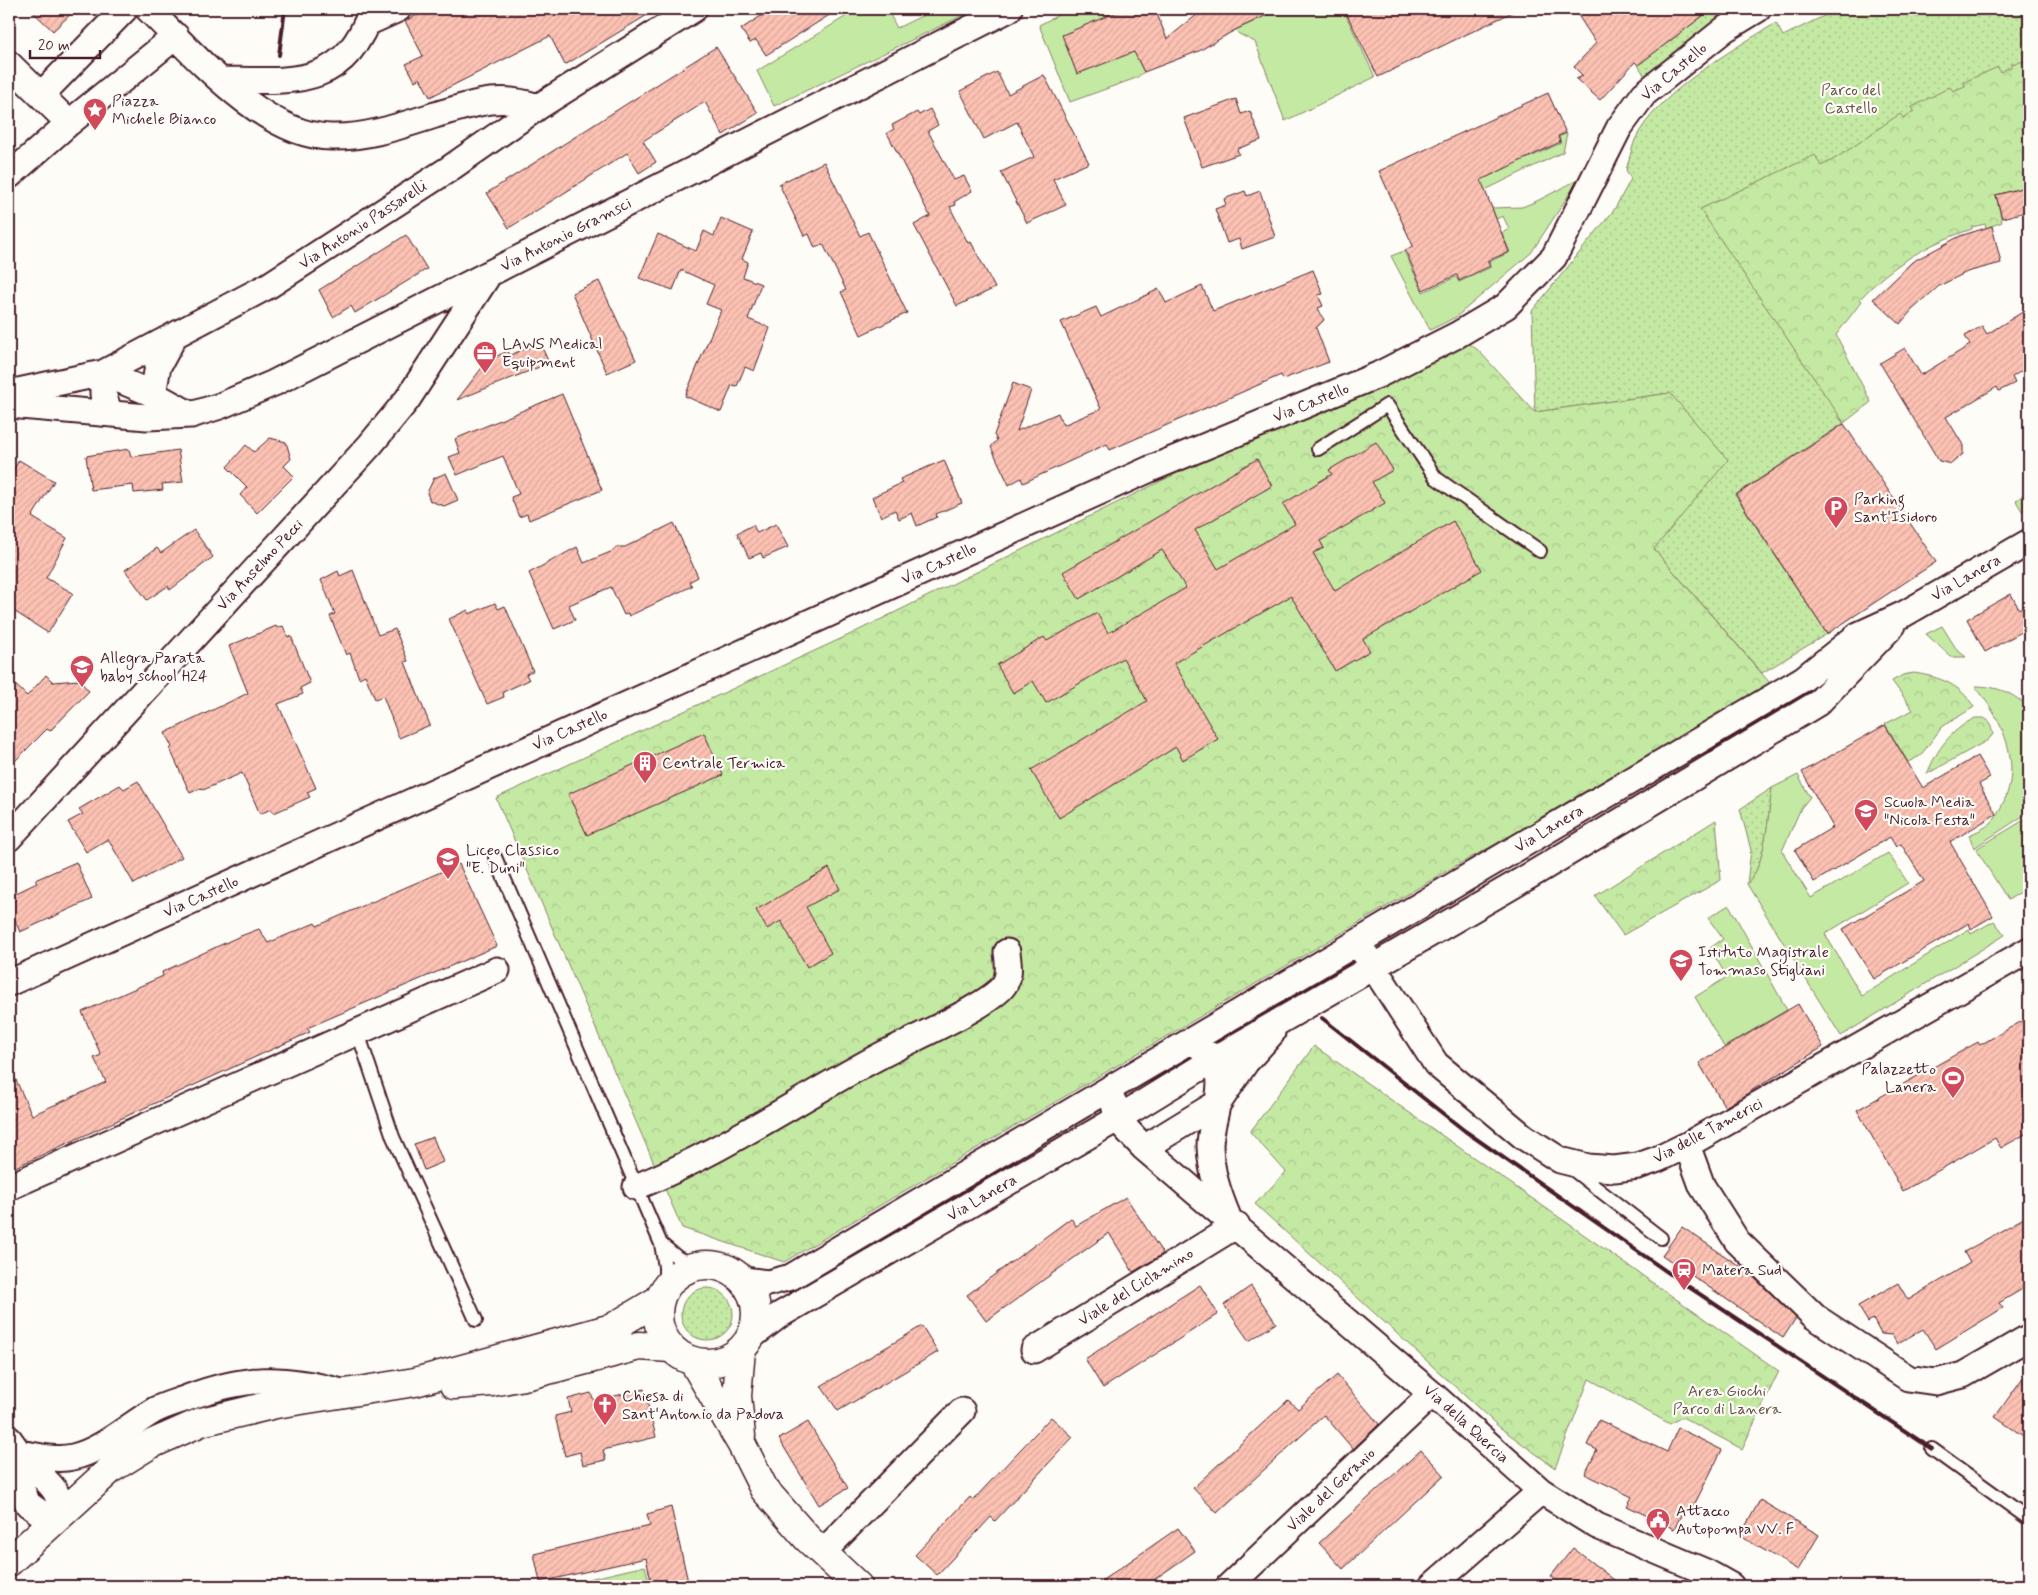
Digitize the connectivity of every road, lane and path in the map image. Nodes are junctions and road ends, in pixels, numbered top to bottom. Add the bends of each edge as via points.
1 (125, 9) edge
2 (148, 9) edge
3 (398, 9) edge
4 (694, 9) edge
5 (1009, 9) edge
6 (1758, 9) edge
7 (370, 16) edge
8 (176, 36) junction
9 (9, 64) edge
10 (221, 80) junction
11 (40, 95) junction
12 (538, 107) junction
13 (69, 123) junction
14 (9, 176) edge
15 (489, 274) junction
16 (175, 335) junction
17 (103, 372) junction
18 (9, 393) edge
19 (152, 394) junction
20 (9, 405) edge
21 (110, 414) junction
22 (191, 415) junction
23 (1318, 449) dead end
24 (2029, 542) edge
25 (1540, 551) dead end
26 (1904, 614) junction
27 (9, 838) edge
28 (495, 857) dead end
29 (1358, 942) junction
30 (2029, 950) edge
31 (1007, 952) dead end
32 (1373, 967) junction
33 (497, 970) dead end
34 (9, 983) edge
35 (1284, 1019) junction
36 (358, 1033) junction
37 (1191, 1040) junction
38 (1213, 1060) junction
39 (1115, 1086) junction
40 (1219, 1102) junction
41 (1117, 1119) junction
42 (1687, 1145) junction
43 (1144, 1148) junction
44 (1560, 1160) junction
45 (9, 1187) edge
46 (636, 1187) junction
47 (1233, 1222) junction
48 (1661, 1238) dead end
49 (661, 1244) junction
50 (696, 1265) junction
51 (743, 1280) junction
52 (662, 1294) junction
53 (476, 1320) dead end
54 (2029, 1336) edge
55 (747, 1343) junction
56 (1034, 1350) dead end
57 (682, 1355) junction
58 (415, 1382) junction
59 (342, 1392) junction
60 (1432, 1394) junction
61 (962, 1411) dead end
62 (742, 1445) junction
63 (1932, 1448) dead end
64 (12, 1455) edge
65 (1541, 1491) junction
66 (9, 1505) edge
67 (60, 1516) junction
68 (2029, 1519) edge
69 (822, 1553) junction
70 (9, 1562) edge
71 (858, 1586) edge
72 (1229, 1586) edge
73 (1432, 1586) edge
74 (1731, 1586) edge

1 - 11 street
2 - 8 street
3 - 7 street
4 - 12 street, Via Antonio Passarelli
5 - 15 street, Via Antonio Gramsci
6 - 34 street, Via Castello via 1726,29 1644,94 1619,128 1554,257 1506,306 1457,335 1378,375 1150,469
7 - 10 street via 358,41 343,61 316,75 290,81
8 - 10 street
8 - 13 street
9 - 11 street
10 - 12 street via 258,111 313,136 375,134 480,101 518,100
11 - 13 street
12 - 16 street, Via Antonio Passarelli via 268,286
13 - 14 street
15 - 22 street, Via Antonio Gramsci via 274,383
15 - 27 street, Via Anselmo Pecci via 407,400 370,445
16 - 17 street, Via Antonio Passarelli
16 - 19 street via 158,366
17 - 18 street, Via Antonio Passarelli
17 - 19 street
17 - 21 street via 103,394
19 - 22 street
20 - 21 street, Via Antonio Gramsci
21 - 22 street, Via Antonio Gramsci via 147,417
23 - 25 lane via 1387,405 1436,478
24 - 26 street, Via Lanera
26 - 29 street, Via Lanera via 1858,635 1803,679
26 - 32 street, Via Lanera via 1818,703
28 - 46 lane
29 - 32 street, Via delle Tamerici
29 - 37 street, Via Lanera
30 - 42 street, Via delle Tamerici
31 - 46 street via 1009,974 1004,985 987,1000 876,1058 678,1170
32 - 35 street, Via Lanera
32 - 44 street, Via delle Tamerici via 1436,1064 1524,1137
33 - 36 street
35 - 38 street, Via Lanera
35 - 40 street, Via Lanera via 1246,1062
36 - 45 street
36 - 53 lane via 393,1138
37 - 38 street
37 - 39 street, Via Lanera
38 - 40 street via 1221,1087
38 - 41 street, Via Lanera
39 - 41 street
39 - 51 street, Via Lanera via 791,1277 768,1283
40 - 43 street, Via Lanera
40 - 47 street, Via della Quercia via 1210,1144 1214,1181
41 - 43 street, Via della Quercia
41 - 55 street, Via Lanera via 778,1316
42 - 44 street, Via delle Tamerici via 1651,1162 1614,1169
42 - 54 street via 1702,1186 1736,1241 1816,1317 1908,1378 1936,1382 1963,1375
43 - 47 street, Via della Quercia
44 - 48 lane
46 - 49 lane
47 - 56 street, Viale del Ciclamino
47 - 60 street, Via della Quercia
49 - 50 lane via 678,1258
49 - 52 lane via 665,1267
50 - 51 main road via 722,1266
50 - 52 main road via 673,1278
51 - 55 main road via 751,1290 757,1313
52 - 57 main road via 659,1325
52 - 58 main road via 612,1328
55 - 57 main road via 719,1362
55 - 62 main road via 738,1396
57 - 58 main road via 639,1346 492,1382 448,1386
57 - 62 main road
58 - 59 main road
59 - 64 street via 304,1382 268,1380 220,1386 157,1409 96,1447 72,1457
59 - 67 main road via 201,1422 149,1445 112,1468
60 - 65 street, Via della Quercia
60 - 72 street, Viale del Geranio
61 - 69 street
62 - 69 main road via 764,1489
63 - 68 lane
64 - 66 street
64 - 67 street via 28,1504 46,1517
65 - 73 street
65 - 74 street, Via della Quercia via 1597,1526 1706,1572
67 - 70 main road
69 - 71 main road

